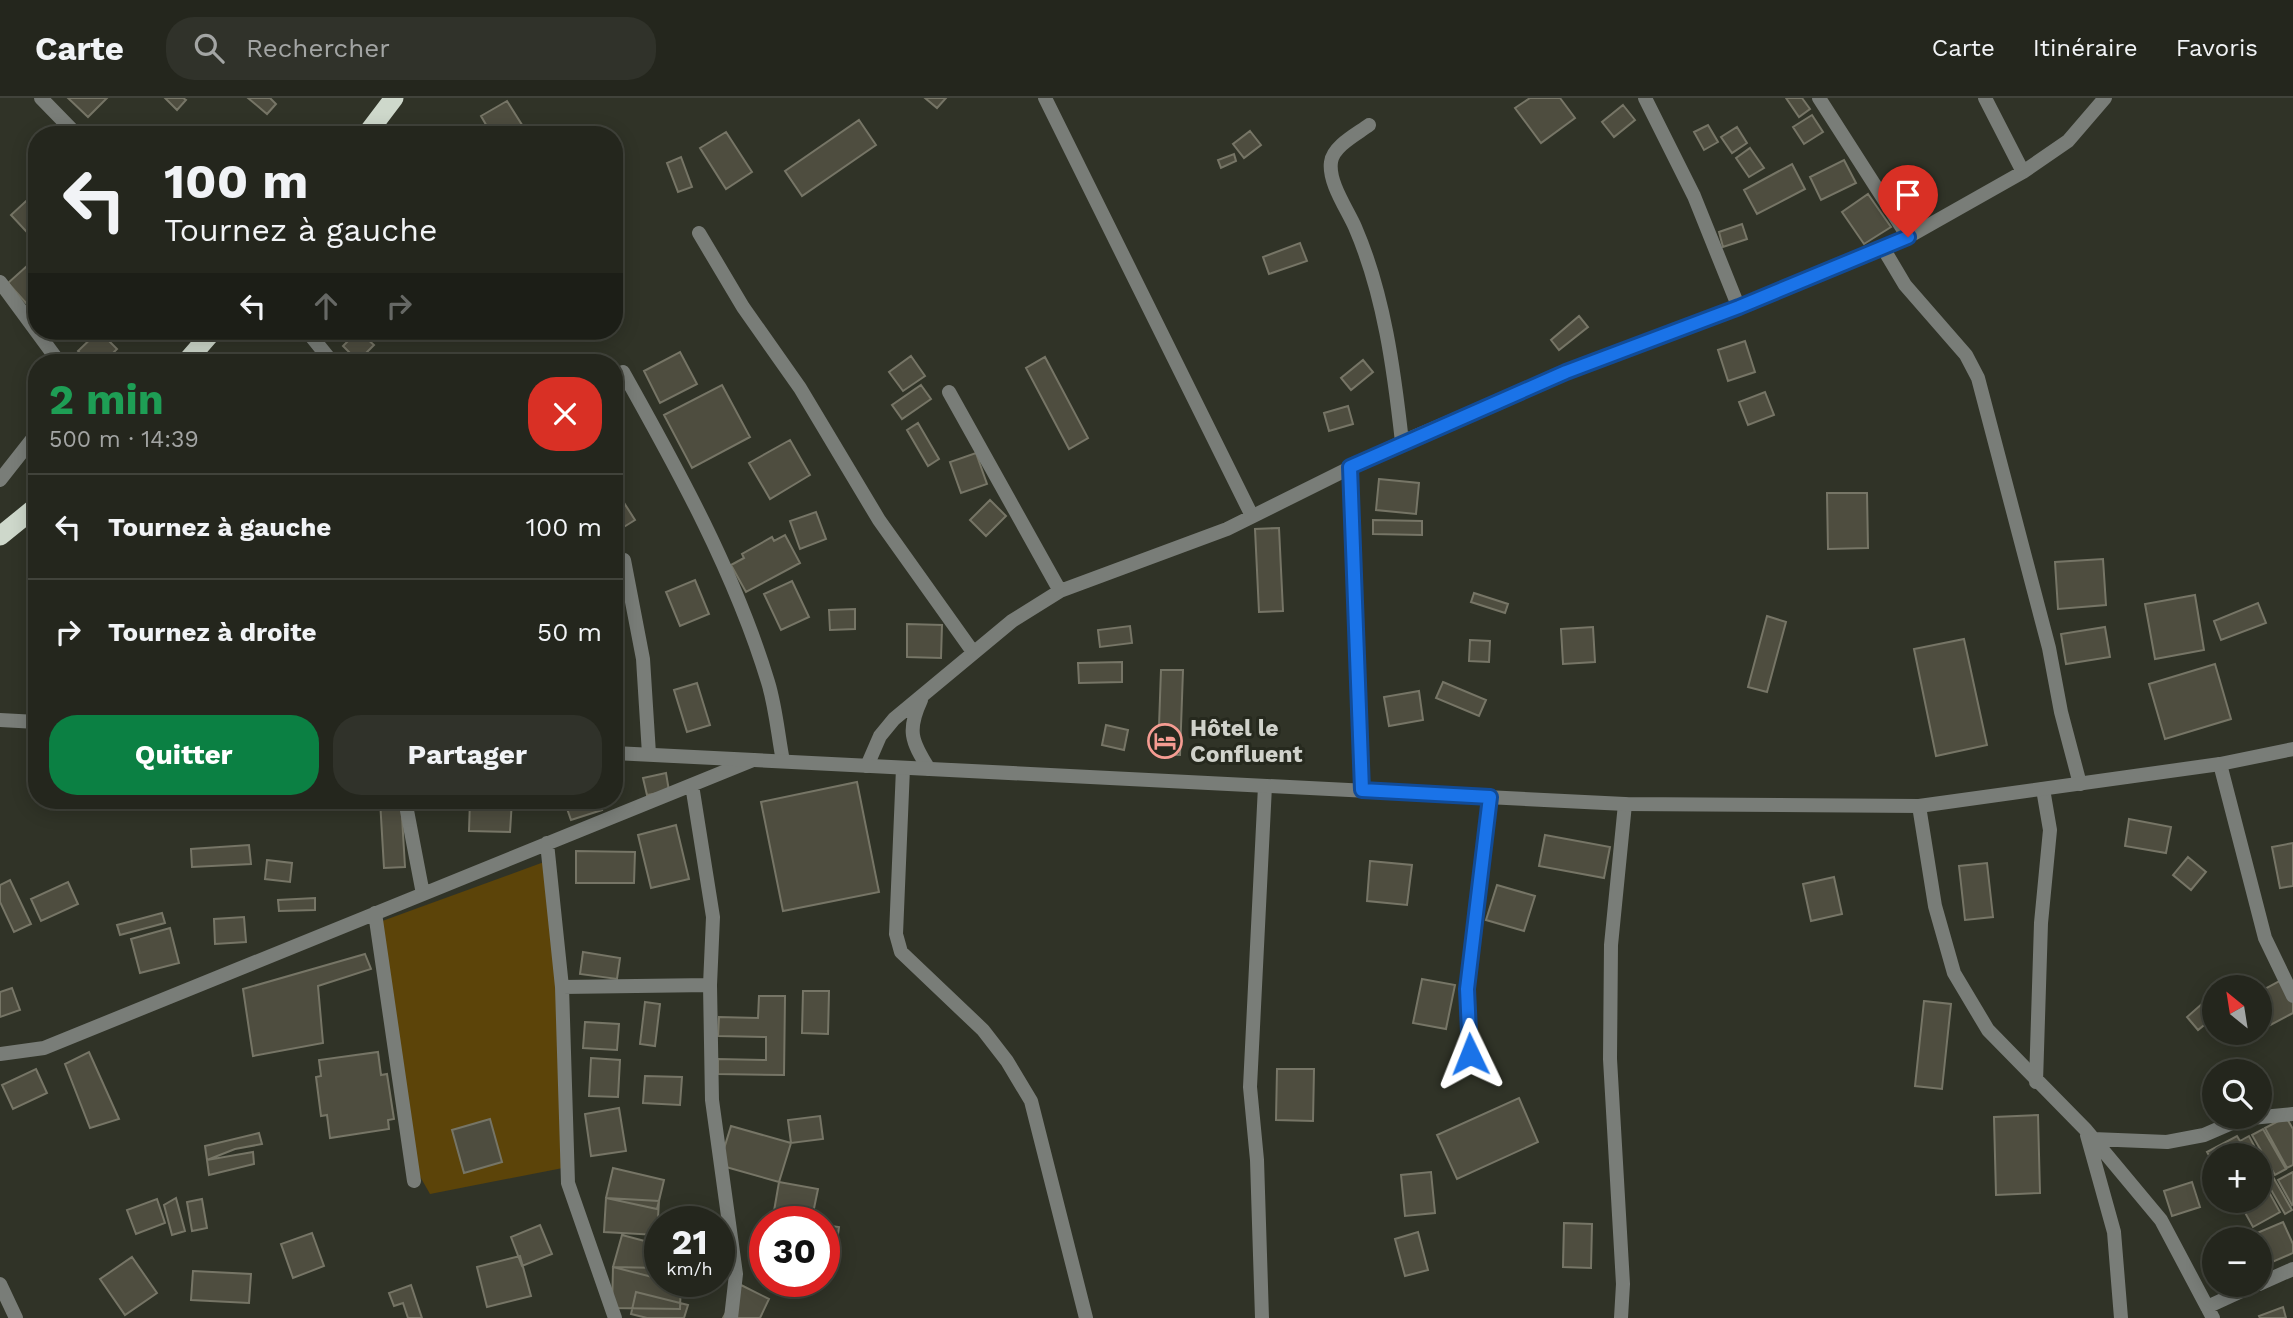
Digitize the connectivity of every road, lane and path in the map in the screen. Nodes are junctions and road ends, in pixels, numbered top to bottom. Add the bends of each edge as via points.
1 (41, 98) edge
2 (394, 98) edge
3 (1045, 98) edge
4 (1645, 98) edge
5 (1819, 98) edge
6 (1985, 98) edge
7 (2105, 98) edge
8 (1369, 125) dead end
9 (68, 126) edge
10 (373, 126) edge
11 (2023, 173) junction
12 (699, 233) dead end
13 (1908, 237) junction
14 (1883, 248) junction
15 (0, 282) edge
16 (1739, 307) junction
17 (28, 319) edge
18 (205, 340) edge
19 (314, 340) edge
20 (193, 354) edge
21 (326, 354) edge
22 (623, 372) dead end
23 (949, 392) dead end
24 (1402, 442) junction
25 (28, 444) edge
26 (1350, 467) junction
27 (0, 480) edge
28 (28, 513) edge
29 (1252, 516) junction
30 (0, 536) edge
31 (624, 560) dead end
32 (1060, 591) junction
33 (973, 652) junction
34 (922, 699) junction
35 (0, 720) edge
36 (28, 722) edge
37 (2293, 749) edge
38 (623, 753) edge
39 (649, 754) junction
40 (753, 760) junction
41 (783, 761) junction
42 (2220, 764) junction
43 (867, 766) junction
44 (903, 768) junction
45 (929, 769) junction
46 (2080, 784) junction
47 (692, 785) junction
48 (1265, 786) junction
49 (2043, 789) junction
50 (1362, 790) junction
51 (1490, 797) junction
52 (1625, 804) junction
53 (1919, 806) junction
54 (407, 809) edge
55 (547, 843) junction
56 (423, 894) junction
57 (375, 913) junction
58 (710, 985) junction
59 (562, 987) junction
60 (2293, 996) edge
61 (0, 1054) edge
62 (1470, 1054) dead end
63 (2036, 1082) junction
64 (2293, 1114) edge
65 (2090, 1135) junction
66 (414, 1181) dead end
67 (2293, 1269) edge
68 (2272, 1278) edge
69 (0, 1284) edge
70 (2236, 1297) edge
71 (2210, 1312) edge
72 (16, 1318) edge
73 (615, 1318) edge
74 (731, 1318) edge
75 (1086, 1318) edge
76 (1262, 1318) edge
77 (1620, 1318) edge
78 (2121, 1318) edge

1 - 9 street
2 - 10 highway
3 - 29 street
4 - 16 street via 1694,196
5 - 13 street
6 - 11 street
7 - 11 street via 2068,141
8 - 24 street via 1335,151 1331,162 1379,302
11 - 13 street
12 - 33 street via 879,520
13 - 14 street
14 - 16 street
14 - 46 street via 1905,285 1966,355 1978,378
15 - 17 street
16 - 24 street via 1566,372
18 - 20 highway
19 - 21 street
22 - 41 street via 681,475 731,585 768,683
23 - 32 street
24 - 26 street
25 - 27 street
26 - 29 street
26 - 50 street
28 - 30 highway
29 - 32 street
31 - 39 street via 643,659
32 - 33 street
33 - 34 street
34 - 43 street via 894,719 880,736
34 - 45 street via 911,722 912,736
35 - 36 street
37 - 42 street
38 - 39 street
39 - 40 street
40 - 41 street
40 - 47 street
41 - 43 street
42 - 46 street
42 - 60 street via 2265,938
43 - 44 street
44 - 45 street
44 - 75 street via 896,934 901,952 983,1030 1031,1101
45 - 48 street
46 - 49 street
47 - 55 street
47 - 58 street via 713,917
48 - 50 street
48 - 76 street via 1250,1087
49 - 53 street
49 - 63 street via 2050,830 2041,923
50 - 51 street
51 - 52 street
51 - 62 street via 1467,989
52 - 53 street
52 - 77 street via 1611,945 1610,1059 1623,1284
53 - 63 street via 1934,906 1954,973 1988,1030
54 - 56 street
55 - 56 street
55 - 59 street
56 - 57 street
57 - 61 street via 44,1048
57 - 66 street
58 - 59 street
58 - 74 street via 712,1100 736,1275
59 - 73 street via 568,1183
63 - 65 street
64 - 65 street via 2241,1119 2204,1135 2167,1142
65 - 71 street via 2161,1220
65 - 78 street via 2114,1233
67 - 68 street
69 - 72 street
70 - 71 street

